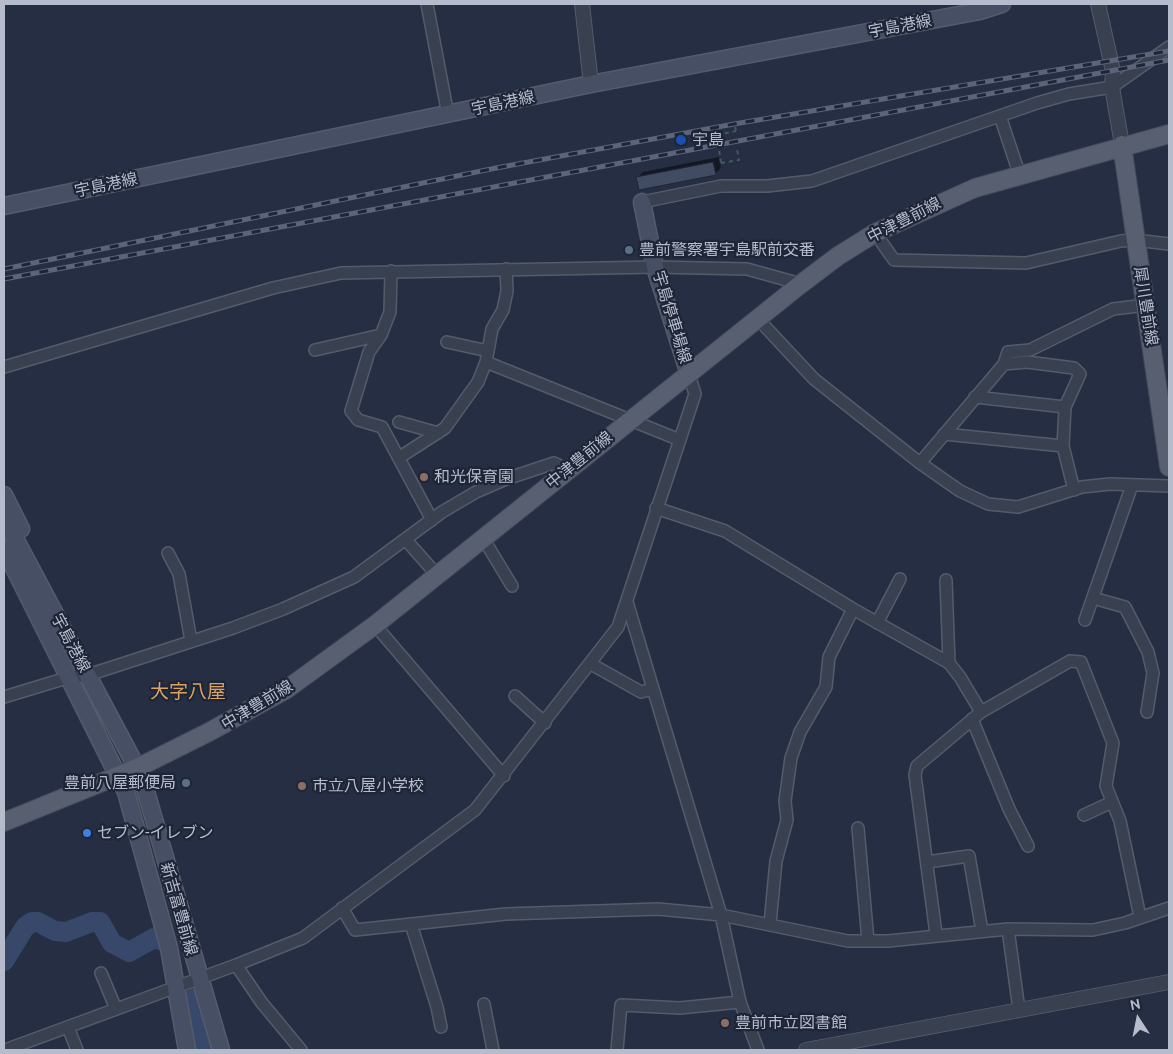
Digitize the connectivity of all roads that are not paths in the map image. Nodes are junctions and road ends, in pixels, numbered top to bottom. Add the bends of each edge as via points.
1 (427, 4) edge
2 (582, 4) edge
3 (1002, 4) edge
4 (1098, 4) edge
5 (1169, 47) edge
6 (591, 84) junction
7 (1112, 88) junction
8 (448, 115) junction
9 (1000, 116) junction
10 (1169, 134) edge
11 (1122, 146) junction
12 (1020, 176) junction
13 (642, 202) joint
14 (4, 206) edge
15 (876, 233) junction
16 (1135, 240) junction
17 (1169, 244) edge
18 (655, 267) junction
19 (506, 269) junction
20 (391, 271) junction
21 (801, 284) junction
22 (1146, 305) junction
23 (758, 319) junction
24 (381, 335) junction
25 (447, 342) dead end
26 (315, 350) dead end
27 (487, 356) junction
28 (1004, 364) junction
29 (4, 368) edge
30 (689, 374) junction
31 (975, 397) junction
32 (1165, 403) edge
33 (1065, 407) junction
34 (630, 420) junction
35 (399, 422) dead end
36 (438, 433) junction
37 (944, 434) junction
38 (680, 440) junction
39 (1063, 446) junction
40 (400, 457) junction
41 (920, 463) junction
42 (1169, 466) edge
43 (568, 470) junction
44 (1132, 485) junction
45 (1169, 486) edge
46 (1074, 490) junction
47 (4, 495) edge
48 (656, 508) junction
49 (4, 518) edge
50 (432, 520) junction
51 (483, 538) junction
52 (406, 540) junction
53 (4, 548) edge
54 (168, 553) dead end
55 (4, 566) edge
56 (437, 575) junction
57 (900, 579) dead end
58 (946, 580) dead end
59 (512, 586) dead end
60 (1093, 598) junction
61 (40, 601) junction
62 (627, 602) junction
63 (853, 610) junction
64 (1085, 620) dead end
65 (877, 623) junction
66 (375, 625) junction
67 (191, 641) junction
68 (949, 663) junction
69 (591, 664) junction
70 (88, 676) junction
71 (70, 677) junction
72 (653, 689) junction
73 (515, 696) dead end
74 (4, 697) edge
75 (1148, 712) dead end
76 (976, 716) junction
77 (545, 723) junction
78 (137, 768) junction
79 (119, 775) junction
80 (504, 776) junction
81 (1112, 802) junction
82 (1084, 815) dead end
83 (4, 822) edge
84 (858, 828) dead end
85 (1028, 846) dead end
86 (927, 862) junction
87 (342, 908) junction
88 (1169, 908) edge
89 (720, 915) junction
90 (1140, 917) junction
91 (411, 924) junction
92 (770, 924) junction
93 (1008, 929) junction
94 (982, 931) junction
95 (936, 934) junction
96 (868, 941) junction
97 (236, 965) junction
98 (101, 973) dead end
99 (200, 978) junction
100 (1169, 982) edge
101 (177, 986) junction
102 (740, 1002) junction
103 (484, 1004) dead end
104 (116, 1009) junction
105 (1019, 1010) junction
106 (68, 1027) junction
107 (441, 1027) dead end
108 (7, 1050) edge
109 (77, 1050) edge
110 (187, 1050) edge
111 (221, 1050) edge
112 (301, 1050) edge
113 (494, 1050) edge
114 (618, 1050) edge
115 (758, 1050) edge
116 (806, 1050) edge

1 - 8 street
2 - 6 street
3 - 6 main road, 宇島港線 via 980,11
4 - 7 street via 1113,71
5 - 7 street
6 - 8 main road, 宇島港線
7 - 9 street via 1069,94
7 - 11 street
8 - 14 main road, 宇島港線
9 - 12 street
9 - 13 street via 812,181 721,186
10 - 11 main road, 中津豊前線
11 - 12 main road, 中津豊前線
11 - 16 main road, 犀川豊前線
12 - 15 main road, 中津豊前線 via 975,188
13 - 18 main road, 宇島停車場線
15 - 16 street via 894,260 1012,264 1039,262
15 - 21 main road, 中津豊前線
16 - 17 street
16 - 22 main road, 犀川豊前線
18 - 19 street
18 - 21 street via 747,269
18 - 30 main road, 宇島停車場線
19 - 20 street
19 - 27 street via 507,291 503,310 492,329
20 - 24 street via 390,312
20 - 29 street via 341,273 273,288
21 - 23 main road, 中津豊前線
22 - 28 street via 1113,309 1030,350 1008,352
22 - 32 main road, 犀川豊前線
23 - 30 main road, 中津豊前線
23 - 41 street via 814,379
24 - 26 street
24 - 40 street via 370,352 351,411 358,420 382,427
25 - 27 street
27 - 34 street
27 - 36 street via 478,382
28 - 31 street
28 - 33 street via 1027,362 1074,368 1080,374
30 - 34 main road, 中津豊前線
30 - 38 street via 695,394
31 - 33 street
31 - 37 street
32 - 42 main road, 犀川豊前線
33 - 39 street
34 - 38 street
34 - 43 main road, 中津豊前線
35 - 36 street
36 - 40 street
37 - 39 street
37 - 41 street
38 - 48 street
39 - 46 street
40 - 50 street
41 - 46 street via 960,491 988,504 1018,506
43 - 50 street via 554,463 506,478 466,497
43 - 51 main road, 中津豊前線
44 - 45 street
44 - 46 street via 1110,484
44 - 60 street
47 - 61 main road via 28,541
48 - 62 street
48 - 63 street via 725,531
49 - 61 main road, 宇島港線
50 - 52 street
51 - 56 main road, 中津豊前線
51 - 59 street
52 - 56 street
52 - 67 street via 354,577 326,592
53 - 61 main road, 宇島港線
54 - 67 street via 179,574
55 - 61 main road
56 - 66 main road, 中津豊前線
57 - 65 street
58 - 68 street
60 - 64 street
60 - 75 street via 1125,607 1148,652 1152,673
61 - 70 main road, 宇島港線
61 - 71 main road, 宇島港線
62 - 69 street via 618,627
62 - 72 street
63 - 65 street
63 - 92 street via 829,657 826,687 800,732 791,758 785,801 787,820 776,861
65 - 68 street
66 - 78 main road, 中津豊前線 via 286,688 210,732
66 - 80 street
67 - 70 street
68 - 76 street via 960,677
69 - 72 street via 641,692
69 - 77 street
70 - 71 street
70 - 78 main road, 宇島港線
71 - 74 street
71 - 79 main road, 宇島港線
72 - 89 street
73 - 77 street
76 - 81 street via 1070,661 1081,662 1113,743 1106,786
76 - 85 street via 1009,809
76 - 86 street via 918,766 915,775
77 - 80 street
78 - 79 main road, 中津豊前線
78 - 99 main road, 新吉富豊前線
79 - 83 main road, 中津豊前線
79 - 101 main road, 新吉富豊前線 via 159,907
80 - 87 street via 475,810
81 - 82 street
81 - 90 street via 1120,821
84 - 96 street
86 - 94 street via 969,856
86 - 95 street
87 - 91 street via 356,930
87 - 97 street via 303,938
88 - 90 street
89 - 91 street via 648,909 506,914
89 - 92 street
89 - 102 street
90 - 93 street via 1093,930
91 - 107 street
92 - 96 street via 848,941
93 - 94 street
93 - 105 street
94 - 95 street
95 - 96 street
97 - 99 street
97 - 112 street
98 - 104 street
99 - 101 street
99 - 111 main road, 新吉富豊前線
100 - 105 street
101 - 104 street
101 - 110 main road, 新吉富豊前線
102 - 114 street via 680,1008 621,1005
102 - 115 street
103 - 113 street
104 - 106 street
105 - 116 street
106 - 108 street
106 - 109 street

